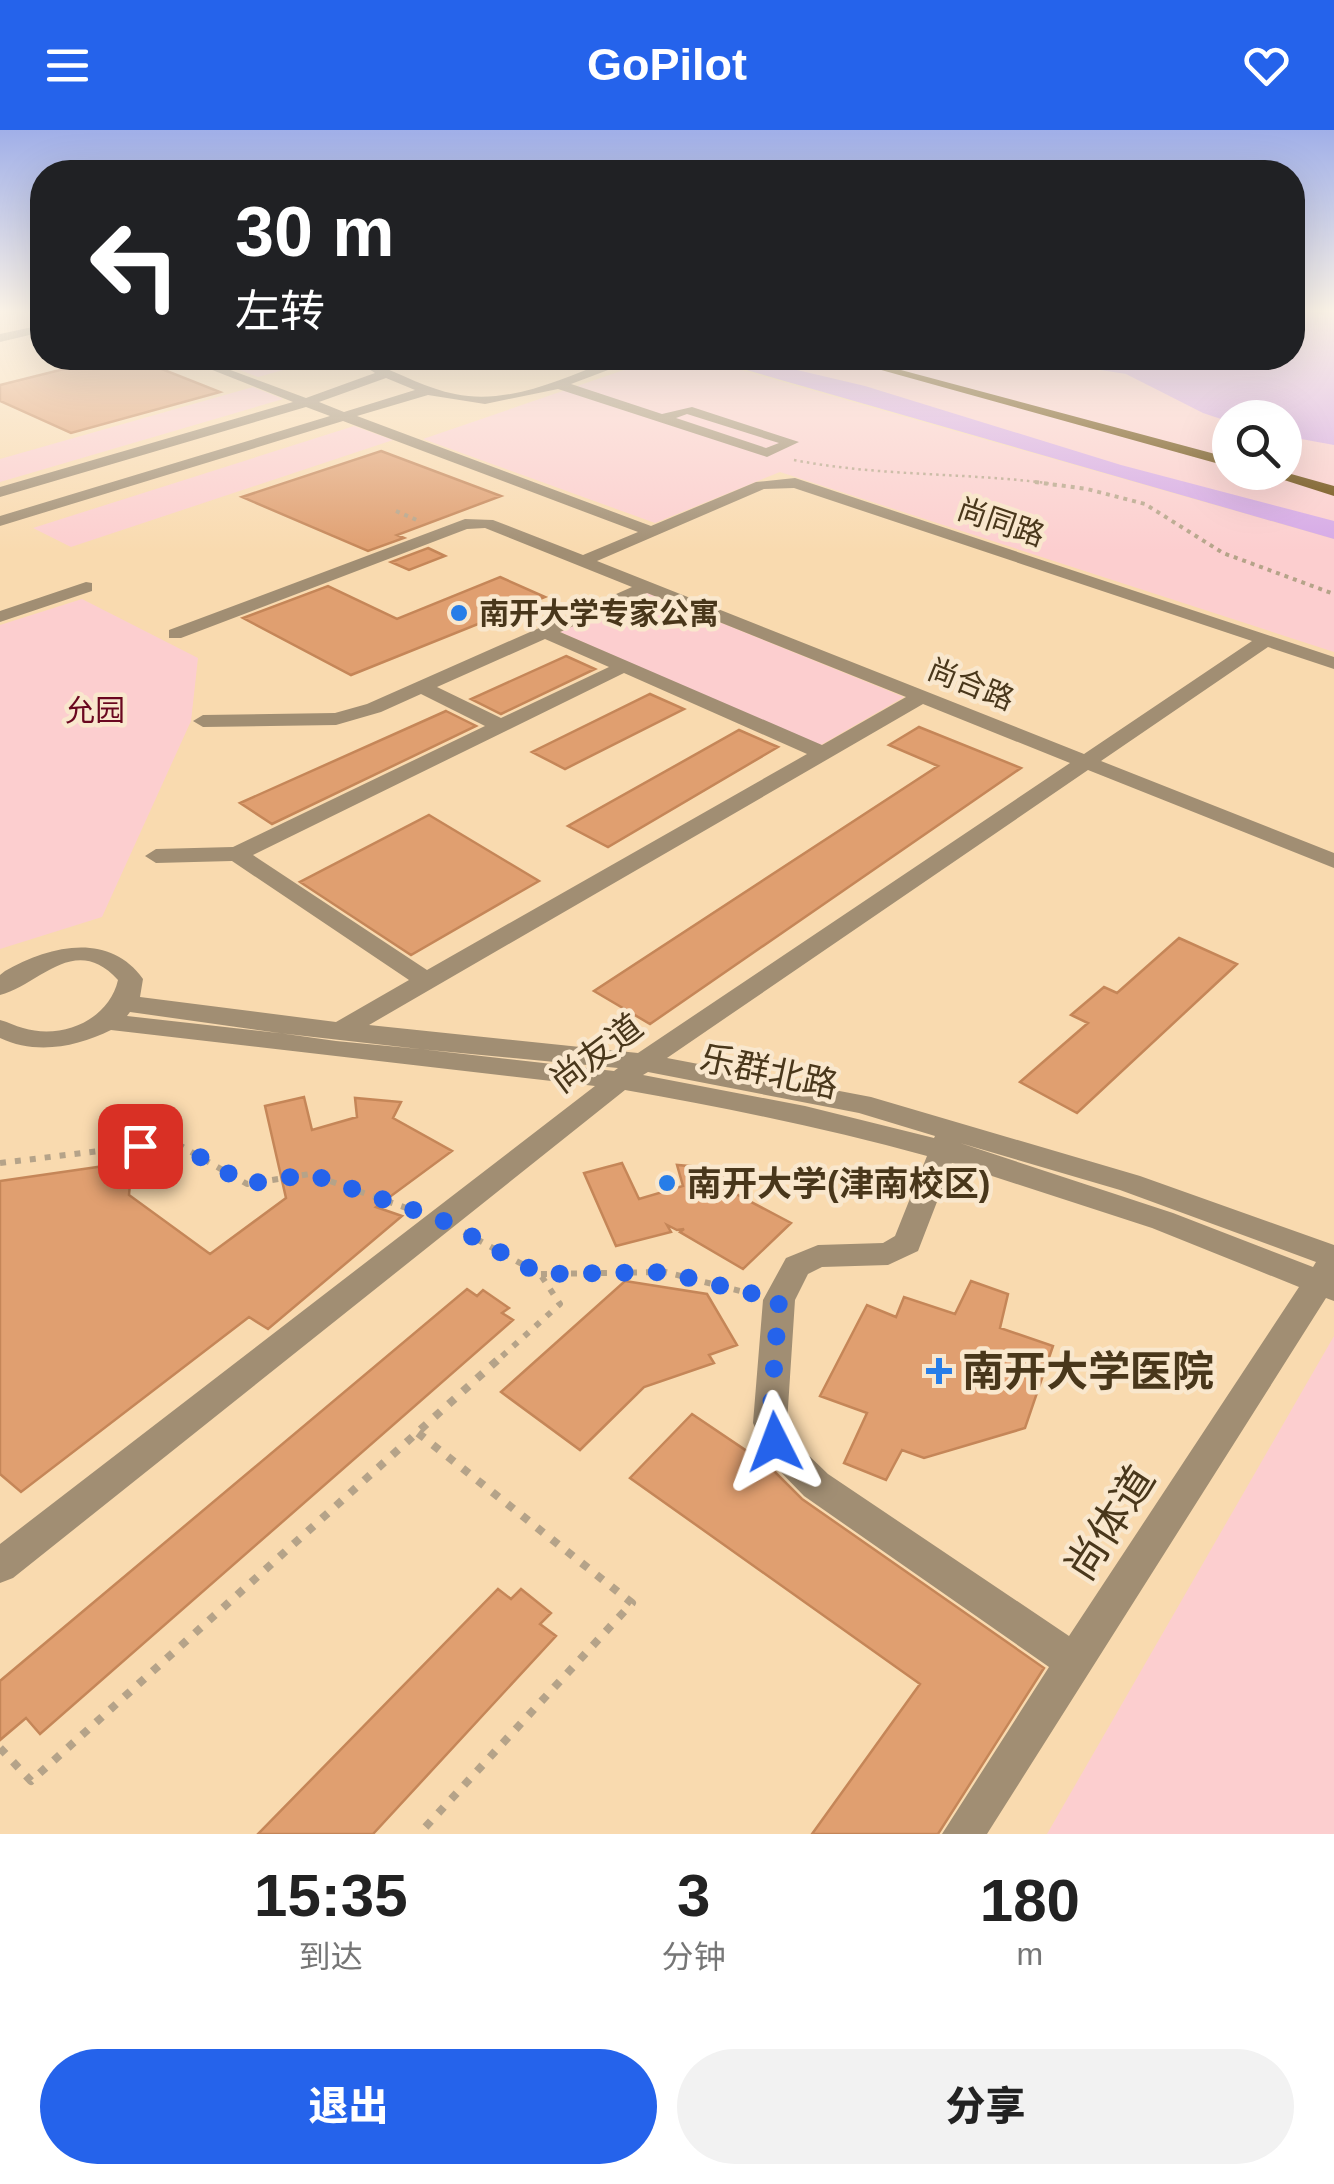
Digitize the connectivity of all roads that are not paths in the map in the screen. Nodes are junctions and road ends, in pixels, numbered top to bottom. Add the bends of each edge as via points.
1 (273, 392) edge
2 (338, 392) edge
3 (423, 392) edge
4 (439, 392) edge
5 (524, 392) edge
6 (579, 392) edge
7 (968, 392) edge
8 (998, 392) edge
9 (304, 404) junction
10 (337, 416) junction
11 (661, 419) junction
12 (1212, 449) edge
13 (1212, 457) edge
14 (1302, 473) edge
15 (1302, 482) edge
16 (1334, 482) edge
17 (1334, 491) edge
18 (0, 492) edge
19 (0, 521) edge
20 (652, 532) junction
21 (586, 560) junction
22 (648, 586) junction
23 (86, 587) dead end
24 (0, 617) edge
25 (546, 632) junction
26 (175, 634) dead end
27 (1266, 640) junction
28 (1334, 663) edge
29 (625, 666) junction
30 (422, 687) junction
31 (922, 696) junction
32 (203, 720) dead end
33 (502, 726) junction
34 (823, 753) junction
35 (1084, 762) junction
36 (237, 854) junction
37 (156, 856) dead end
38 (1334, 861) edge
39 (3, 980) edge
40 (427, 980) junction
41 (115, 1012) junction
42 (0, 1028) edge
43 (340, 1030) junction
44 (310, 1048) junction
45 (632, 1071) junction
46 (947, 1140) junction
47 (1330, 1272) edge
48 (0, 1566) edge
49 (1074, 1662) junction
50 (963, 1834) edge

1 - 9 street
2 - 9 street
3 - 10 street
4 - 5 street via 495,400
6 - 11 street
7 - 13 main road
8 - 12 main road
9 - 10 street
9 - 18 street
10 - 19 street
10 - 20 street
11 - 11 street via 688,410 792,442 767,452
14 - 16 main road
15 - 17 main road
20 - 21 street, 尚同路
20 - 27 street, 尚同路 via 761,485 795,484
21 - 22 street, 尚合路
21 - 26 street, 尚合路 via 475,522
22 - 25 street
22 - 31 street, 尚合路
23 - 24 street
25 - 29 street
25 - 30 street
27 - 28 street, 尚同路
27 - 35 street, 尚友道
29 - 33 street
29 - 34 street
30 - 32 street via 336,720
30 - 33 street
31 - 34 street
31 - 35 street, 尚合路
33 - 36 street
34 - 40 street
35 - 38 street, 尚合路
35 - 45 street, 尚友道
36 - 37 street
36 - 40 street
39 - 41 street via 43,961 99,956 131,979
40 - 43 street
41 - 42 street via 86,1031 41,1040
41 - 43 street, 乐群北路
41 - 44 street, 乐群北路
43 - 44 street
43 - 45 street, 乐群北路
44 - 45 street, 乐群北路
45 - 46 street, 乐群北路
45 - 48 street, 尚友道
46 - 47 street, 乐群北路 via 1182,1229
46 - 49 street via 907,1243 888,1254 818,1256 797,1266 779,1300 770,1423 788,1460 816,1485
47 - 49 street, 尚体道
49 - 50 street, 尚体道

